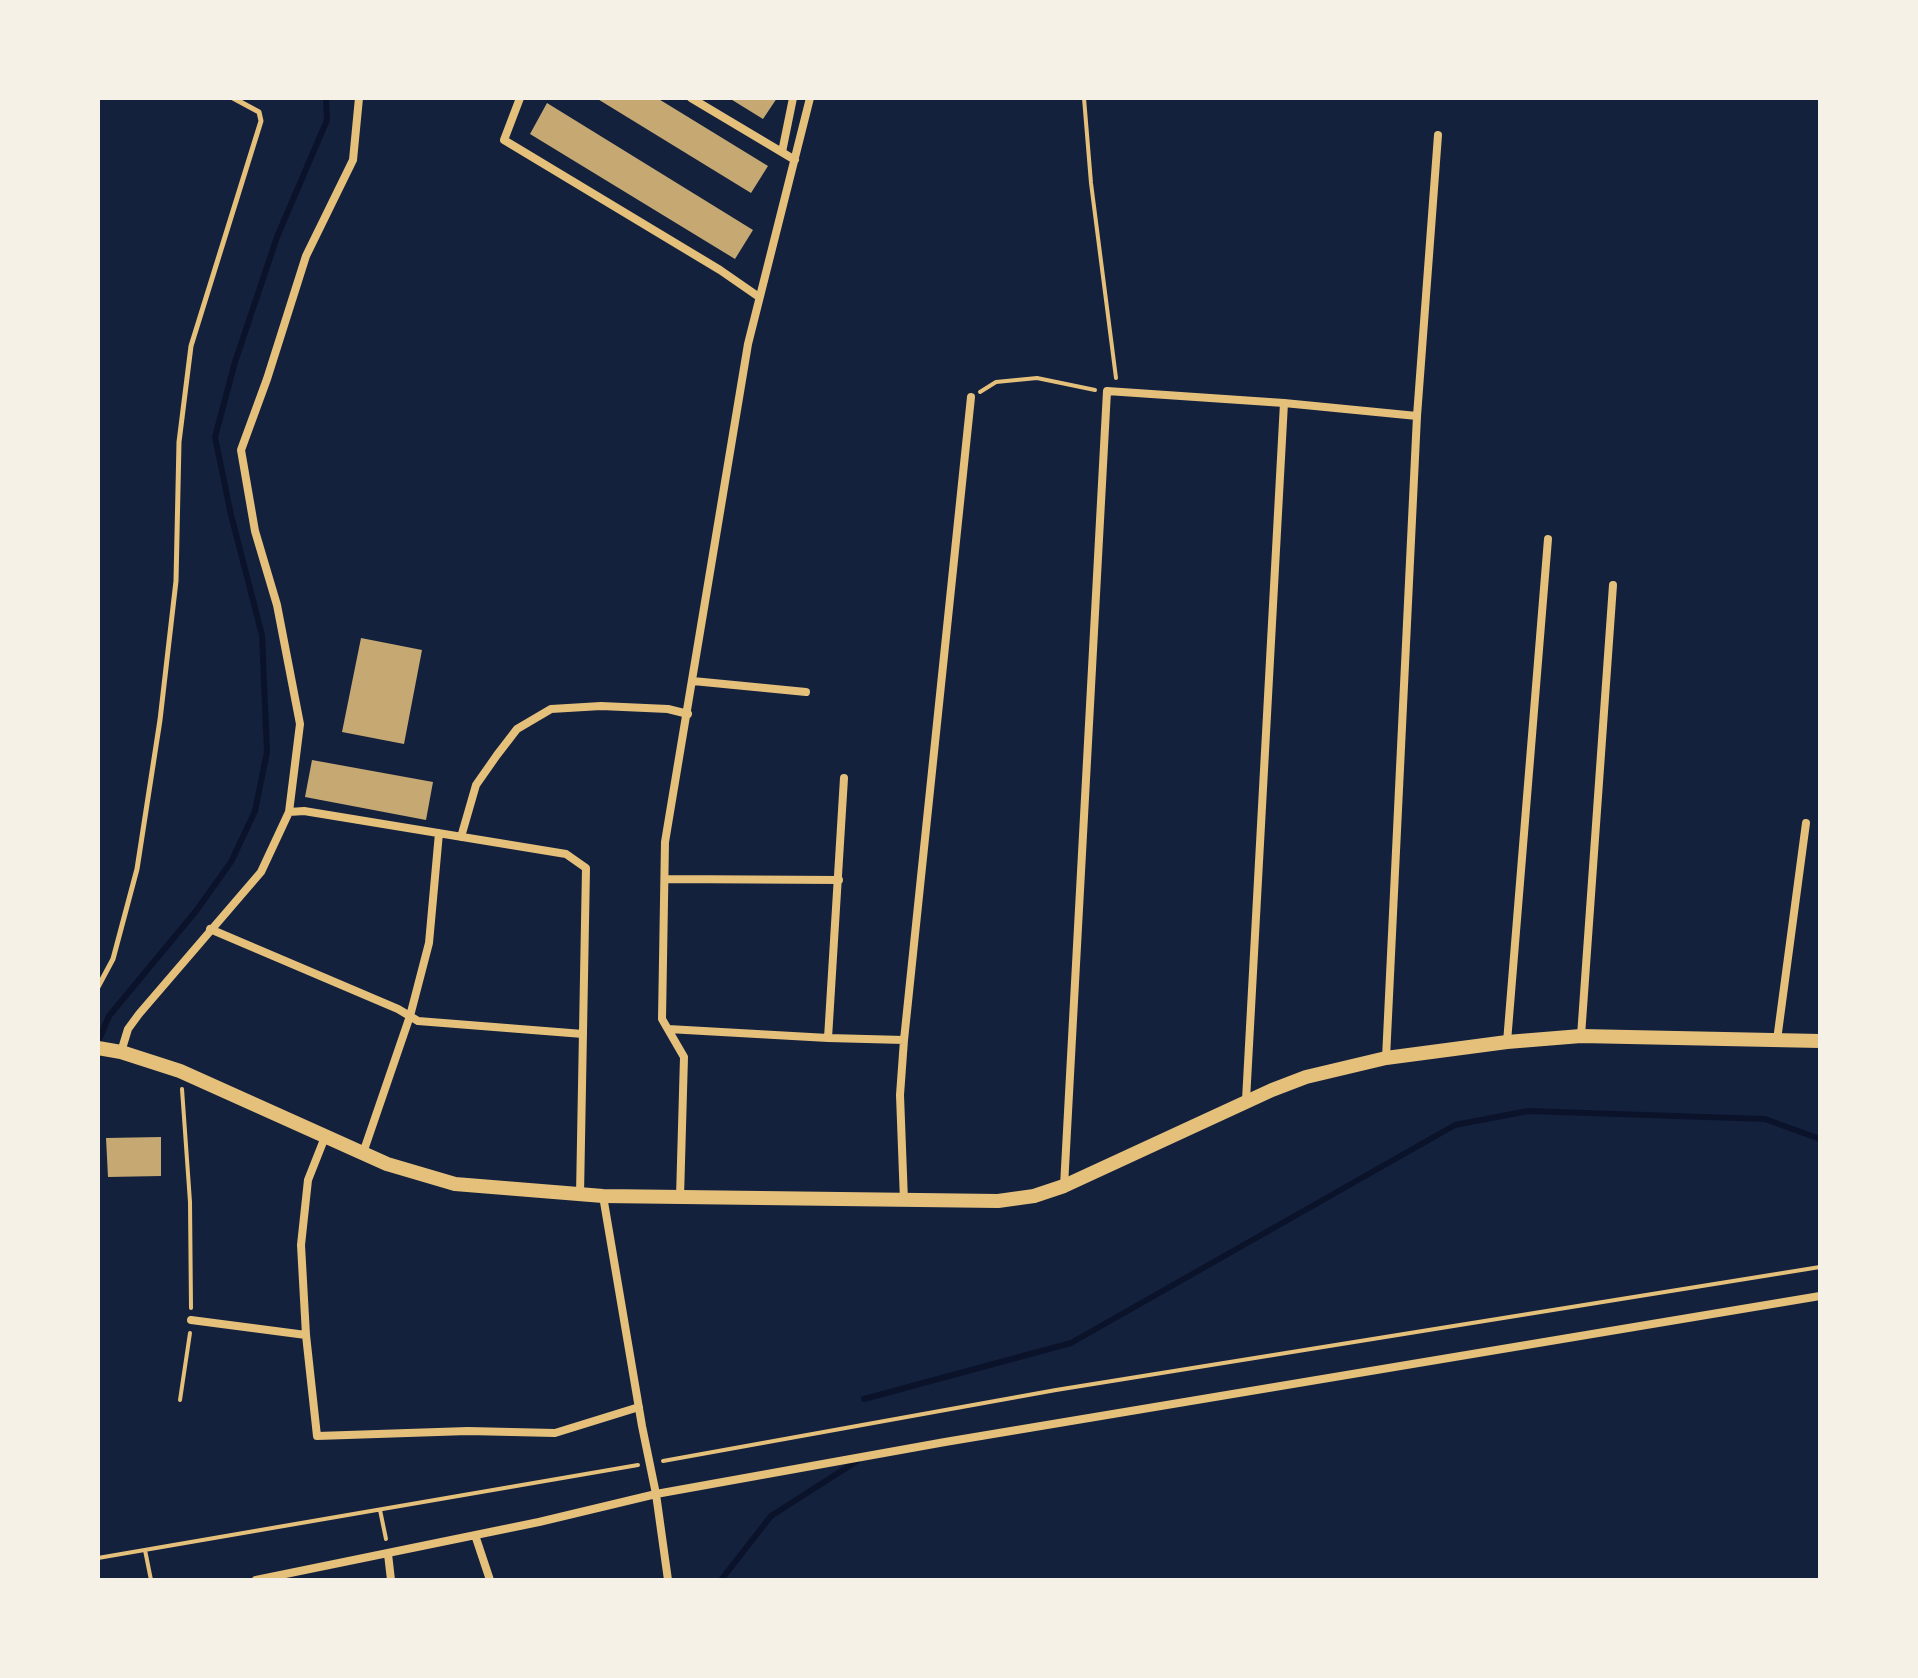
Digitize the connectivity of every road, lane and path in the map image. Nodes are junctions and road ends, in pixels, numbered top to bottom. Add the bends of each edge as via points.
1 (233, 98) edge
2 (359, 98) edge
3 (520, 98) edge
4 (691, 98) edge
5 (793, 98) edge
6 (810, 98) edge
7 (1084, 98) edge
8 (1438, 135) dead end
9 (782, 152) junction
10 (795, 160) junction
11 (759, 297) junction
12 (1107, 391) junction
13 (1119, 393) junction
14 (971, 397) joint
15 (1284, 403) junction
16 (1417, 416) junction
17 (1548, 539) dead end
18 (1613, 585) dead end
19 (693, 681) junction
20 (806, 692) dead end
21 (688, 714) junction
22 (844, 778) dead end
23 (289, 812) junction
24 (1806, 823) dead end
25 (439, 833) junction
26 (461, 837) junction
27 (665, 879) junction
28 (839, 880) junction
29 (210, 929) junction
30 (98, 987) edge
31 (410, 1016) junction
32 (668, 1029) junction
33 (583, 1034) junction
34 (1581, 1036) junction
35 (828, 1038) junction
36 (904, 1040) junction
37 (1777, 1040) junction
38 (1820, 1041) edge
39 (1507, 1042) junction
40 (109, 1050) edge
41 (1386, 1058) junction
42 (180, 1071) junction
43 (1246, 1100) junction
44 (325, 1137) junction
45 (362, 1154) junction
46 (1064, 1186) junction
47 (580, 1195) junction
48 (603, 1196) junction
49 (680, 1197) junction
50 (904, 1201) junction
51 (1820, 1267) edge
52 (1820, 1296) edge
53 (191, 1320) junction
54 (306, 1335) junction
55 (180, 1400) dead end
56 (639, 1407) junction
57 (650, 1463) junction
58 (656, 1494) junction
59 (380, 1510) junction
60 (475, 1535) junction
61 (145, 1550) junction
62 (388, 1554) junction
63 (98, 1558) edge
64 (315, 1569) junction
65 (151, 1580) edge
66 (256, 1580) edge
67 (315, 1580) edge
68 (391, 1580) edge
69 (490, 1580) edge
70 (668, 1580) edge

1 - 30 lane via 259,112 261,121 191,346 179,442 176,581 160,720 137,869 113,959
2 - 23 street via 353,160 306,256 241,450 300,724
3 - 11 street via 504,140
4 - 9 street
5 - 9 street
6 - 10 street
7 - 13 path
8 - 16 street
9 - 10 street
10 - 11 street
11 - 19 street
12 - 13 street
12 - 14 path via 1037,378 996,382
12 - 46 street
13 - 15 street
14 - 36 street
15 - 16 street
15 - 43 street
16 - 41 street
17 - 39 street
18 - 34 street
19 - 20 street
19 - 21 street
21 - 26 street via 601,706 551,709 517,729 497,755 476,785
21 - 27 street via 665,842
22 - 28 street
23 - 25 street
23 - 29 street via 261,872
24 - 37 street
25 - 26 street
25 - 31 street via 429,943
26 - 33 street via 566,854 586,868
27 - 28 street
27 - 32 street via 662,1019
28 - 35 street
29 - 31 street
29 - 40 street
31 - 33 street via 418,1021
31 - 45 street
32 - 35 street
32 - 49 street via 684,1057
33 - 47 street
34 - 37 main road
34 - 39 main road
35 - 36 street
36 - 50 street
37 - 38 main road
39 - 41 main road
40 - 42 main road
41 - 43 main road via 1306,1077
42 - 44 main road
42 - 53 path via 190,1202
43 - 46 main road
44 - 45 main road
44 - 54 street via 308,1180 303,1232
45 - 47 main road via 455,1184
46 - 50 main road via 1015,1200
47 - 48 main road
48 - 49 main road
48 - 56 street
49 - 50 main road
51 - 57 path via 1071,1388
52 - 58 street
53 - 54 street
53 - 55 path
54 - 56 street via 317,1436 555,1433
56 - 57 street
57 - 58 street
57 - 59 path
58 - 60 street
58 - 70 street
59 - 61 path
59 - 62 path
60 - 62 street
60 - 69 street
61 - 63 path
61 - 65 path
62 - 64 street
62 - 68 street
64 - 66 street
64 - 67 street

